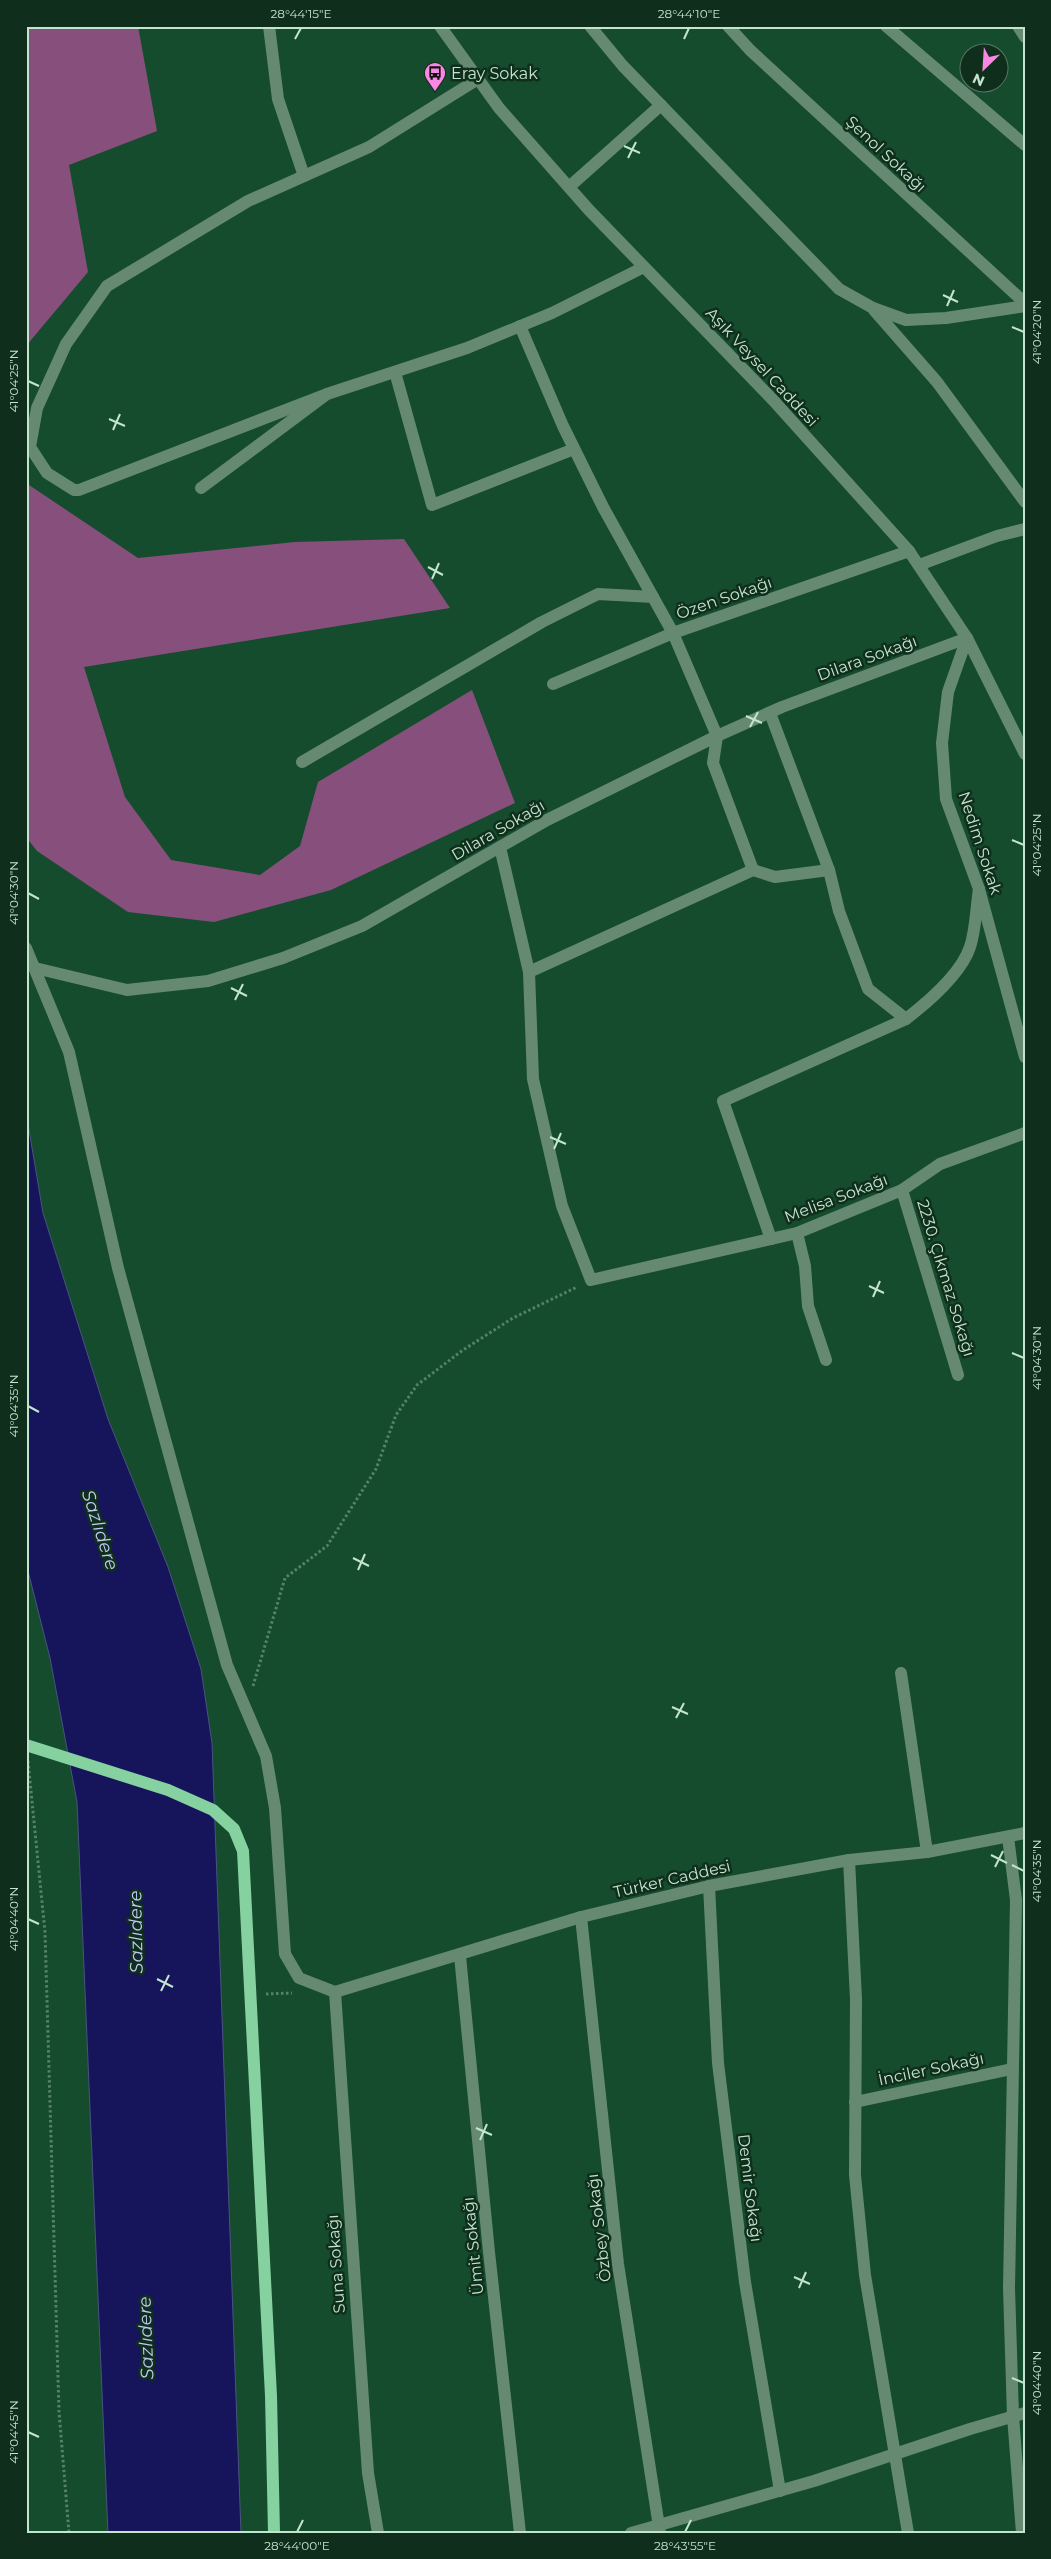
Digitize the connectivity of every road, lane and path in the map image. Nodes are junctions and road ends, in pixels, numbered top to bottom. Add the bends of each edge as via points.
1 (269, 26) edge
2 (440, 26) edge
3 (590, 26) edge
4 (728, 26) edge
5 (886, 26) edge
6 (1018, 26) edge
7 (1025, 37) edge
8 (478, 79) junction
9 (661, 105) junction
10 (1025, 145) edge
11 (304, 176) junction
12 (569, 187) junction
13 (644, 266) junction
14 (1025, 304) edge
15 (872, 308) junction
16 (520, 326) junction
17 (395, 372) junction
18 (327, 394) junction
19 (574, 449) junction
20 (201, 488) dead end
21 (1025, 502) edge
22 (1025, 529) edge
23 (909, 551) junction
24 (919, 565) junction
25 (653, 597) junction
26 (673, 633) junction
27 (967, 638) junction
28 (553, 684) dead end
29 (770, 712) junction
30 (717, 736) junction
31 (1025, 754) edge
32 (302, 762) dead end
33 (500, 847) junction
34 (753, 870) junction
35 (829, 870) junction
36 (979, 889) junction
37 (26, 948) edge
38 (35, 968) junction
39 (529, 972) junction
40 (906, 1019) junction
41 (1025, 1057) edge
42 (1025, 1133) edge
43 (902, 1190) junction
44 (797, 1233) junction
45 (772, 1238) junction
46 (591, 1280) junction
47 (826, 1360) dead end
48 (958, 1375) dead end
49 (901, 1673) dead end
50 (247, 1707) junction
51 (26, 1745) edge
52 (1025, 1833) edge
53 (1008, 1837) junction
54 (927, 1852) junction
55 (849, 1860) junction
56 (709, 1886) junction
57 (581, 1917) junction
58 (460, 1956) junction
59 (335, 1992) junction
60 (1012, 2069) junction
61 (855, 2102) junction
62 (1019, 2415) edge
63 (896, 2454) junction
64 (780, 2490) junction
65 (659, 2529) edge
66 (69, 2533) edge
67 (274, 2533) edge
68 (378, 2533) edge
69 (520, 2533) edge
70 (631, 2533) edge
71 (908, 2533) edge
72 (1022, 2533) edge

1 - 11 street via 278,99
2 - 8 street, Aşık Veysel Caddesi
3 - 9 street
4 - 14 street, Şenol Sokağı
5 - 10 street
6 - 7 street
8 - 11 street via 369,147
8 - 12 street, Aşık Veysel Caddesi via 499,108
9 - 12 street
9 - 15 street via 839,289
11 - 18 street via 248,201 107,286 66,344 37,408 30,447 47,473 79,490
12 - 13 street, Aşık Veysel Caddesi
13 - 16 street
13 - 23 street, Aşık Veysel Caddesi via 773,400
14 - 15 street via 946,318 906,320
15 - 21 street via 937,382
16 - 17 street
16 - 19 street
17 - 18 street
17 - 19 street via 432,505
18 - 20 street
19 - 25 street
22 - 24 street
23 - 24 street, Aşık Veysel Caddesi
23 - 26 street, Özen Sokağı
24 - 27 street, Aşık Veysel Caddesi
25 - 26 street
25 - 32 street via 598,594 542,622
26 - 28 street, Özen Sokağı
26 - 30 street
27 - 29 street, Dilara Sokağı
27 - 31 street, Aşık Veysel Caddesi
27 - 36 street, Nedim Sokak via 948,692 942,743 946,799
29 - 30 street, Dilara Sokağı
29 - 35 street
30 - 33 street, Dilara Sokağı via 547,820
30 - 34 street via 713,763
33 - 38 street, Dilara Sokağı via 362,926 283,958 208,981 127,990
33 - 39 street
34 - 35 street via 775,877
34 - 39 street
35 - 40 street via 839,911 868,990
36 - 40 street via 970,947 948,982
36 - 41 street, Nedim Sokak
37 - 38 street
38 - 50 street via 69,1052 118,1268 227,1665
39 - 46 street via 533,1079 562,1206
40 - 45 street via 723,1101
42 - 43 street, Melisa Sokağı via 940,1164
43 - 44 street, Melisa Sokağı
43 - 48 street, 2230. Çıkmaz Sokağı
44 - 45 street, Melisa Sokağı
44 - 47 street via 805,1266 808,1306
45 - 46 street, Melisa Sokağı
46 - 50 path via 512,1318 417,1385 396,1416 376,1469 327,1546 284,1578
49 - 54 street
50 - 59 street via 266,1756 275,1808 284,1954 299,1978
51 - 66 path via 45,1932 59,2411
51 - 67 main road via 159,1787 213,1810 234,1829 243,1851 271,2396
52 - 53 street, Türker Caddesi
53 - 54 street, Türker Caddesi
53 - 60 street via 1016,1900
54 - 55 street, Türker Caddesi
55 - 56 street, Türker Caddesi
55 - 61 street via 856,1999
56 - 57 street, Türker Caddesi
56 - 64 street, Demir Sokağı via 718,2063 745,2282
57 - 58 street, Türker Caddesi
57 - 65 street, Özbey Sokağı via 618,2264
58 - 59 street, Türker Caddesi
58 - 69 street, Ümit Sokağı
59 - 68 street, Suna Sokağı via 368,2473
60 - 61 street, İnciler Sokağı
60 - 62 street via 1009,2288
61 - 63 street via 855,2175 865,2275
62 - 63 street
62 - 72 street
63 - 64 street
63 - 71 street
64 - 65 street
65 - 70 street

